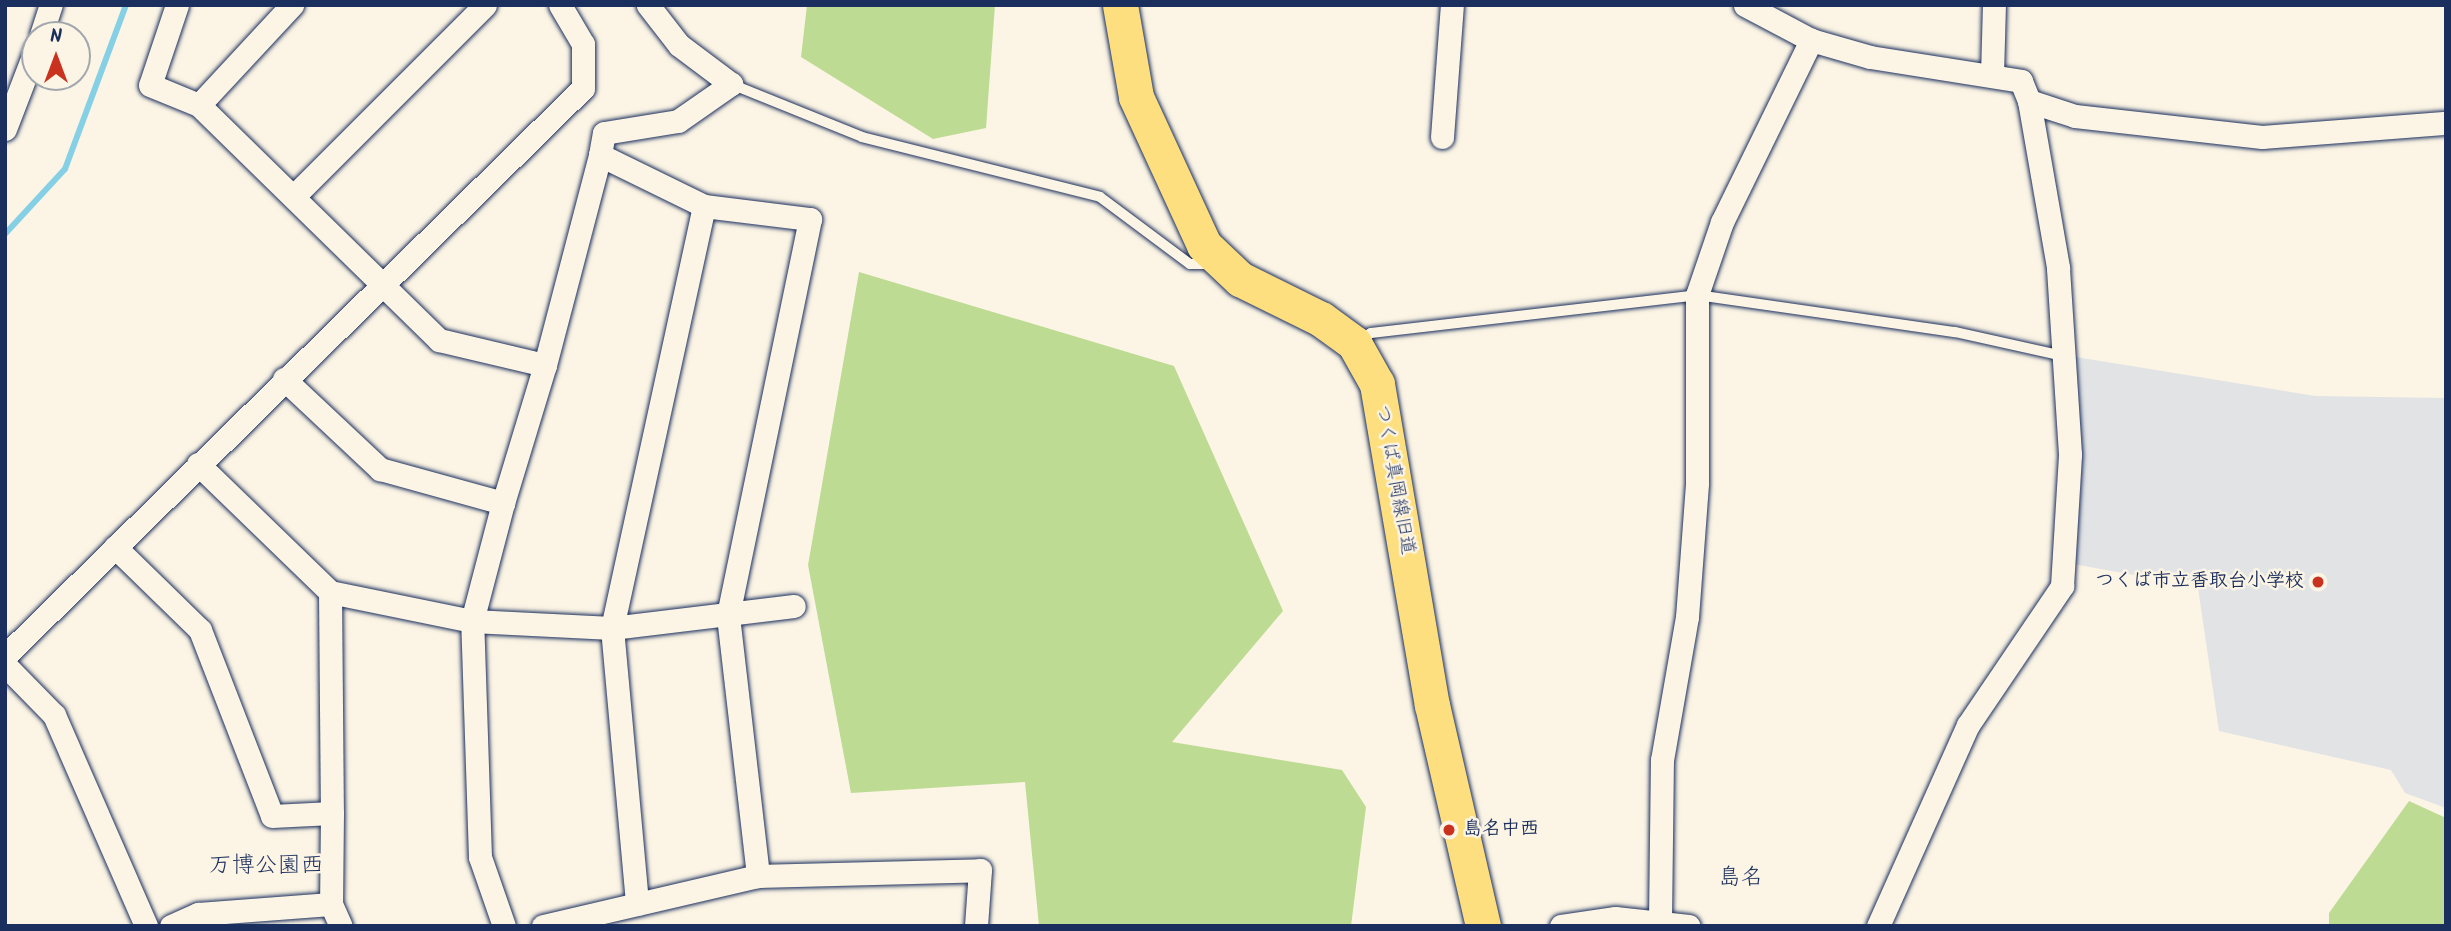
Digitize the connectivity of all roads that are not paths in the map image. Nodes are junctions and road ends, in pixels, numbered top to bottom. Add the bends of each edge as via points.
1 (177, 5) edge
2 (292, 5) edge
3 (485, 5) edge
4 (560, 5) edge
5 (648, 5) edge
6 (1120, 5) edge
7 (1452, 5) edge
8 (1745, 5) edge
9 (1994, 5) edge
10 (1811, 40) junction
11 (1992, 75) junction
12 (731, 84) junction
13 (21, 88) edge
14 (2029, 101) junction
15 (199, 105) junction
16 (2446, 123) edge
17 (5, 130) edge
18 (1442, 138) dead end
19 (600, 155) junction
20 (294, 196) junction
21 (704, 206) junction
22 (1220, 264) junction
23 (378, 285) junction
24 (1697, 295) junction
25 (1354, 343) junction
26 (2063, 356) junction
27 (545, 365) junction
28 (284, 379) junction
29 (198, 464) junction
30 (503, 503) junction
31 (115, 547) junction
32 (330, 592) junction
33 (794, 607) dead end
34 (728, 616) junction
35 (472, 621) junction
36 (612, 628) junction
37 (5, 656) edge
38 (5, 665) edge
39 (332, 813) junction
40 (758, 876) junction
41 (331, 904) junction
42 (637, 904) junction
43 (1660, 920) junction
44 (146, 926) edge
45 (171, 926) edge
46 (341, 926) edge
47 (503, 926) edge
48 (543, 926) edge
49 (976, 926) edge
50 (1483, 926) edge
51 (1561, 926) edge
52 (1689, 926) edge
53 (1878, 926) edge

1 - 15 street via 150,85
2 - 15 street
3 - 20 street
4 - 23 street via 583,44 583,89
5 - 12 street via 679,45
6 - 22 main road via 1136,97 1199,235
7 - 18 street
8 - 10 street
9 - 11 street
10 - 11 street via 1870,57
10 - 24 street via 1722,222
11 - 14 street via 2021,81
12 - 19 street via 678,121 604,133
12 - 22 lane via 862,137 1100,197 1190,264
13 - 17 street
14 - 16 street via 2075,116 2262,137
14 - 26 street via 2058,267
15 - 20 street
19 - 21 street
19 - 27 street
20 - 23 street
21 - 34 street via 810,219
21 - 36 street
22 - 25 main road
23 - 27 street via 439,340
23 - 28 street
24 - 25 lane via 1371,333
24 - 26 lane via 1955,332
24 - 43 street via 1697,483 1687,617 1662,760
25 - 50 main road, つくば真岡線旧道 via 1377,384 1390,438 1427,682
26 - 53 street via 2070,454 2062,586 1968,725
27 - 30 street
28 - 29 street
28 - 30 street via 380,469
29 - 31 street
29 - 32 street
30 - 35 street
31 - 37 street
31 - 39 street via 200,631 272,816
32 - 35 street
32 - 39 street
33 - 34 street
34 - 36 street
34 - 40 street
35 - 36 street
35 - 47 street via 481,857
36 - 42 street
38 - 44 street via 54,715
39 - 41 street
40 - 42 street
40 - 49 street via 980,870
41 - 45 street via 198,914
41 - 46 street
42 - 48 street
43 - 51 street
43 - 52 street

